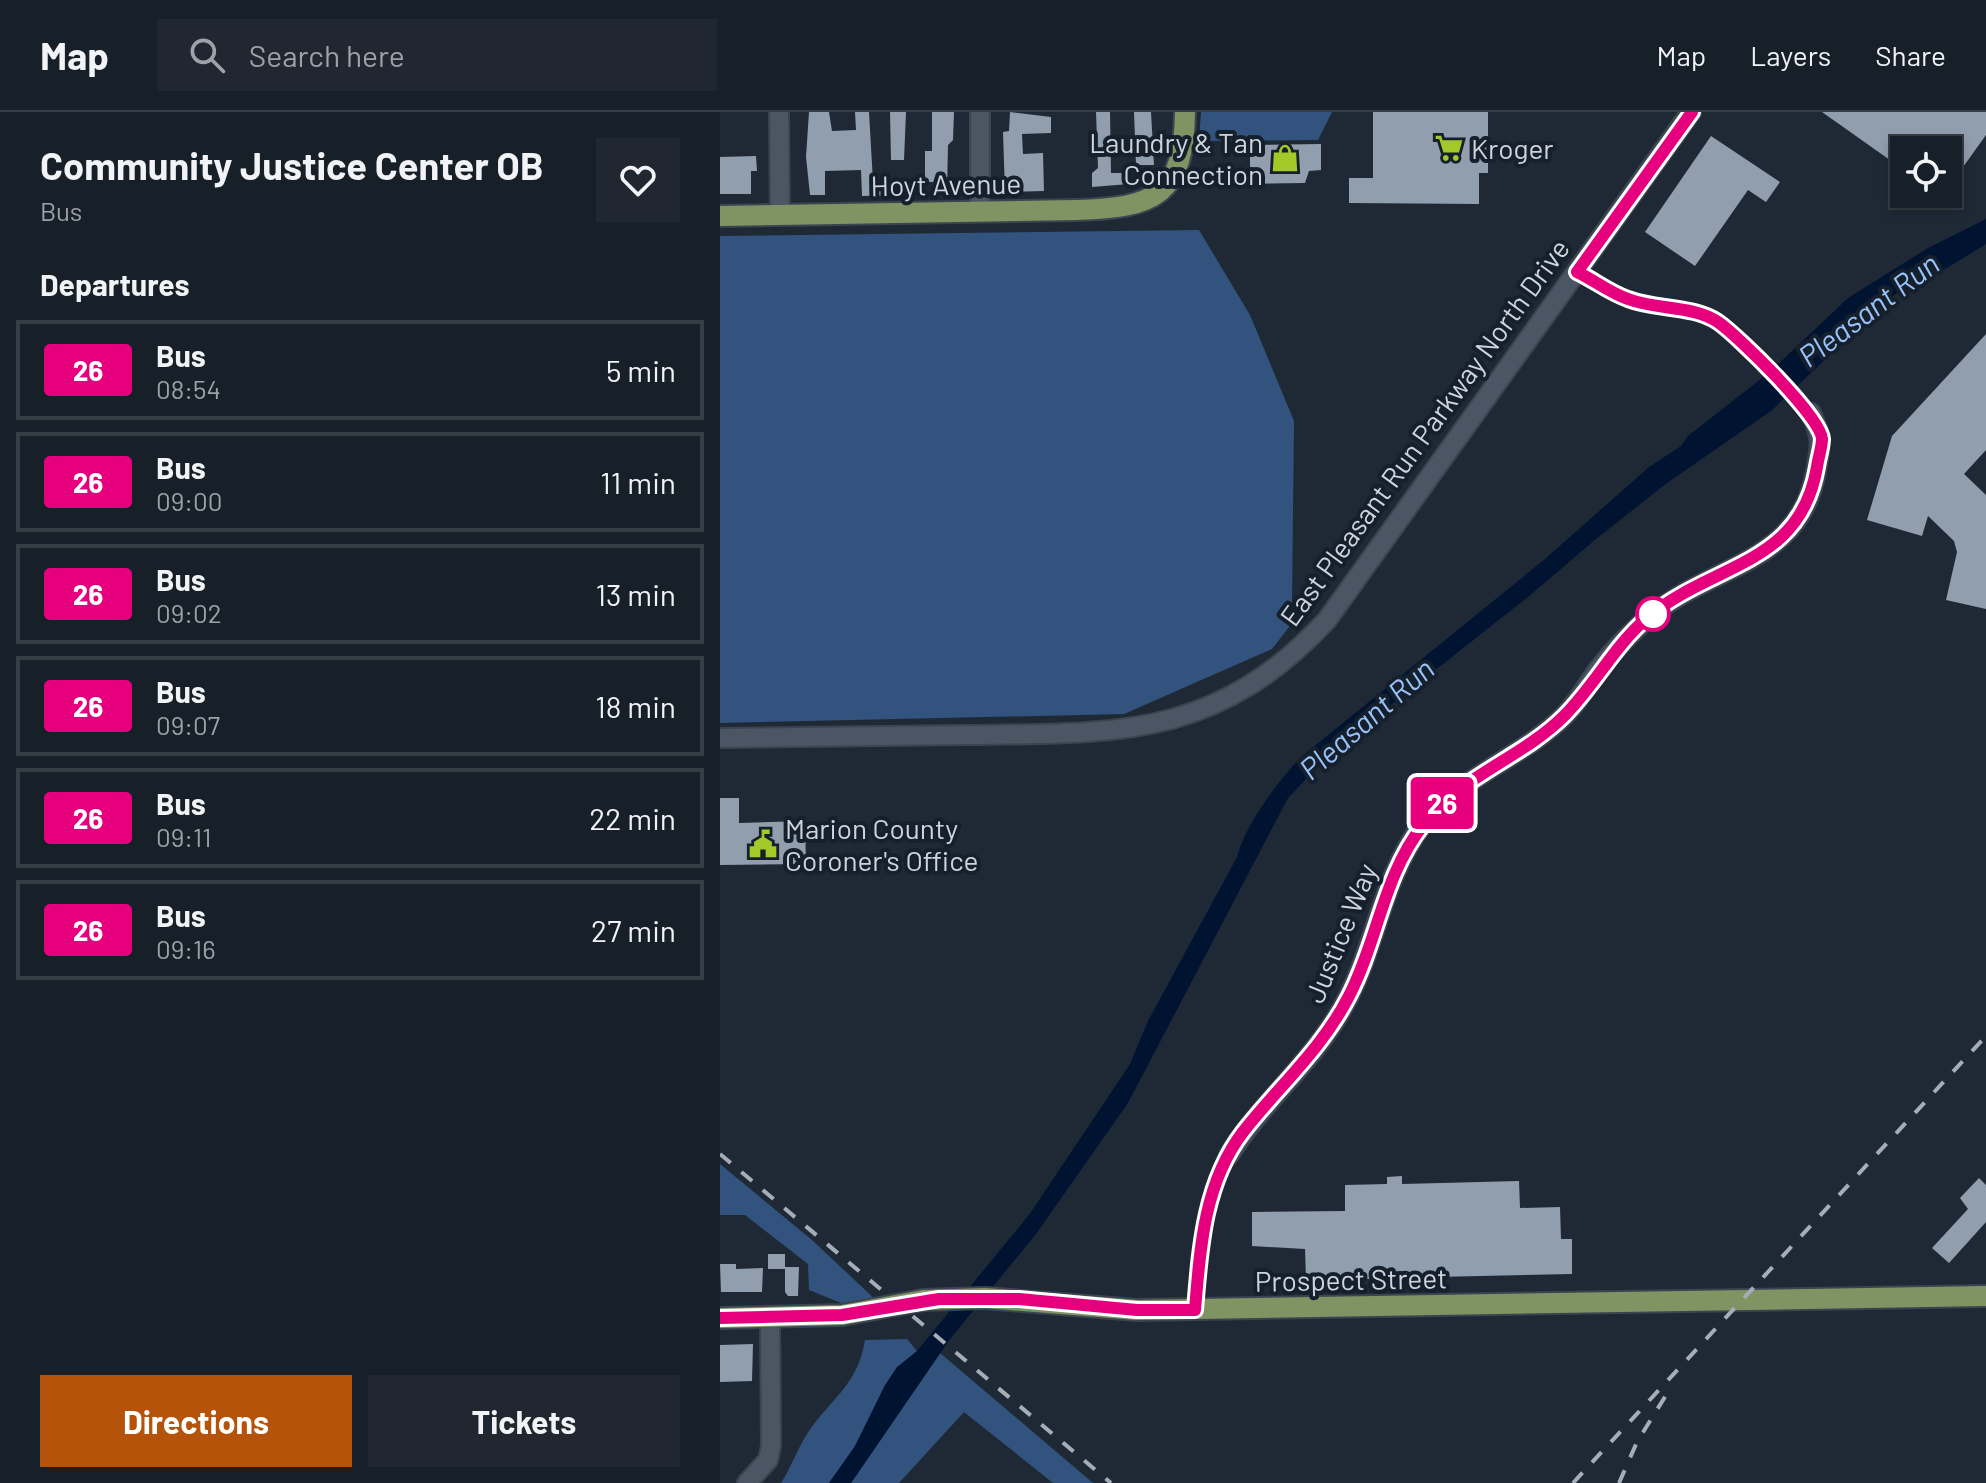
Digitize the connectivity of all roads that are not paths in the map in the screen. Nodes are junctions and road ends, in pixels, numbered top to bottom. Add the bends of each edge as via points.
1 (779, 112) edge
2 (980, 112) edge
3 (1185, 112) edge
4 (1691, 112) edge
5 (980, 211) junction
6 (780, 215) junction
7 (720, 216) edge
8 (1811, 413) dead end
9 (720, 738) edge
10 (1229, 1155) dead end
11 (1986, 1296) edge
12 (720, 1318) edge
13 (770, 1318) junction
14 (747, 1483) edge

1 - 6 street
2 - 5 street
3 - 5 main road, Hoyt Avenue via 1182,156 1166,186 1149,200 1118,209
4 - 9 street, East Pleasant Run Parkway North Drive via 1327,620 1255,683 1184,717 1114,732
5 - 6 main road, Hoyt Avenue
6 - 7 main road, Hoyt Avenue
8 - 10 street, Justice Way via 1822,437 1813,491 1802,517 1777,544 1712,576 1650,616 1619,645 1567,714 1444,801 1423,824 1392,877 1368,955 1341,1012
11 - 13 main road, Prospect Street via 1137,1310 985,1298
12 - 13 main road, Prospect Street
13 - 14 street via 771,1446 768,1460

